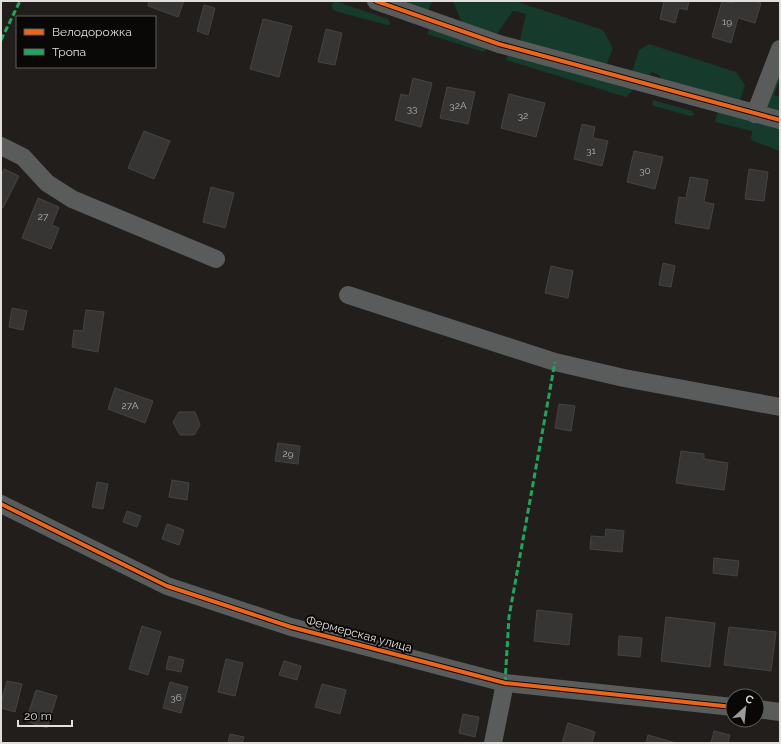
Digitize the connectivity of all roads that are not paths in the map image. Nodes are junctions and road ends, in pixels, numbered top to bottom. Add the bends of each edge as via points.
1 (376, 1) edge
2 (780, 49) edge
3 (756, 114) junction
4 (780, 120) edge
5 (1, 146) edge
6 (216, 259) dead end
7 (348, 295) dead end
8 (780, 407) edge
9 (1, 504) edge
10 (505, 683) junction
11 (725, 706) edge
12 (765, 710) edge
13 (780, 712) edge
14 (492, 743) edge

1 - 3 street via 499,44
2 - 3 street
3 - 4 street
5 - 6 street via 23,157 47,183 72,199
7 - 8 street via 555,362 624,378
9 - 10 street, Фермерская улица via 168,586 291,627
10 - 11 street, Фермерская улица
10 - 14 street
12 - 13 street

